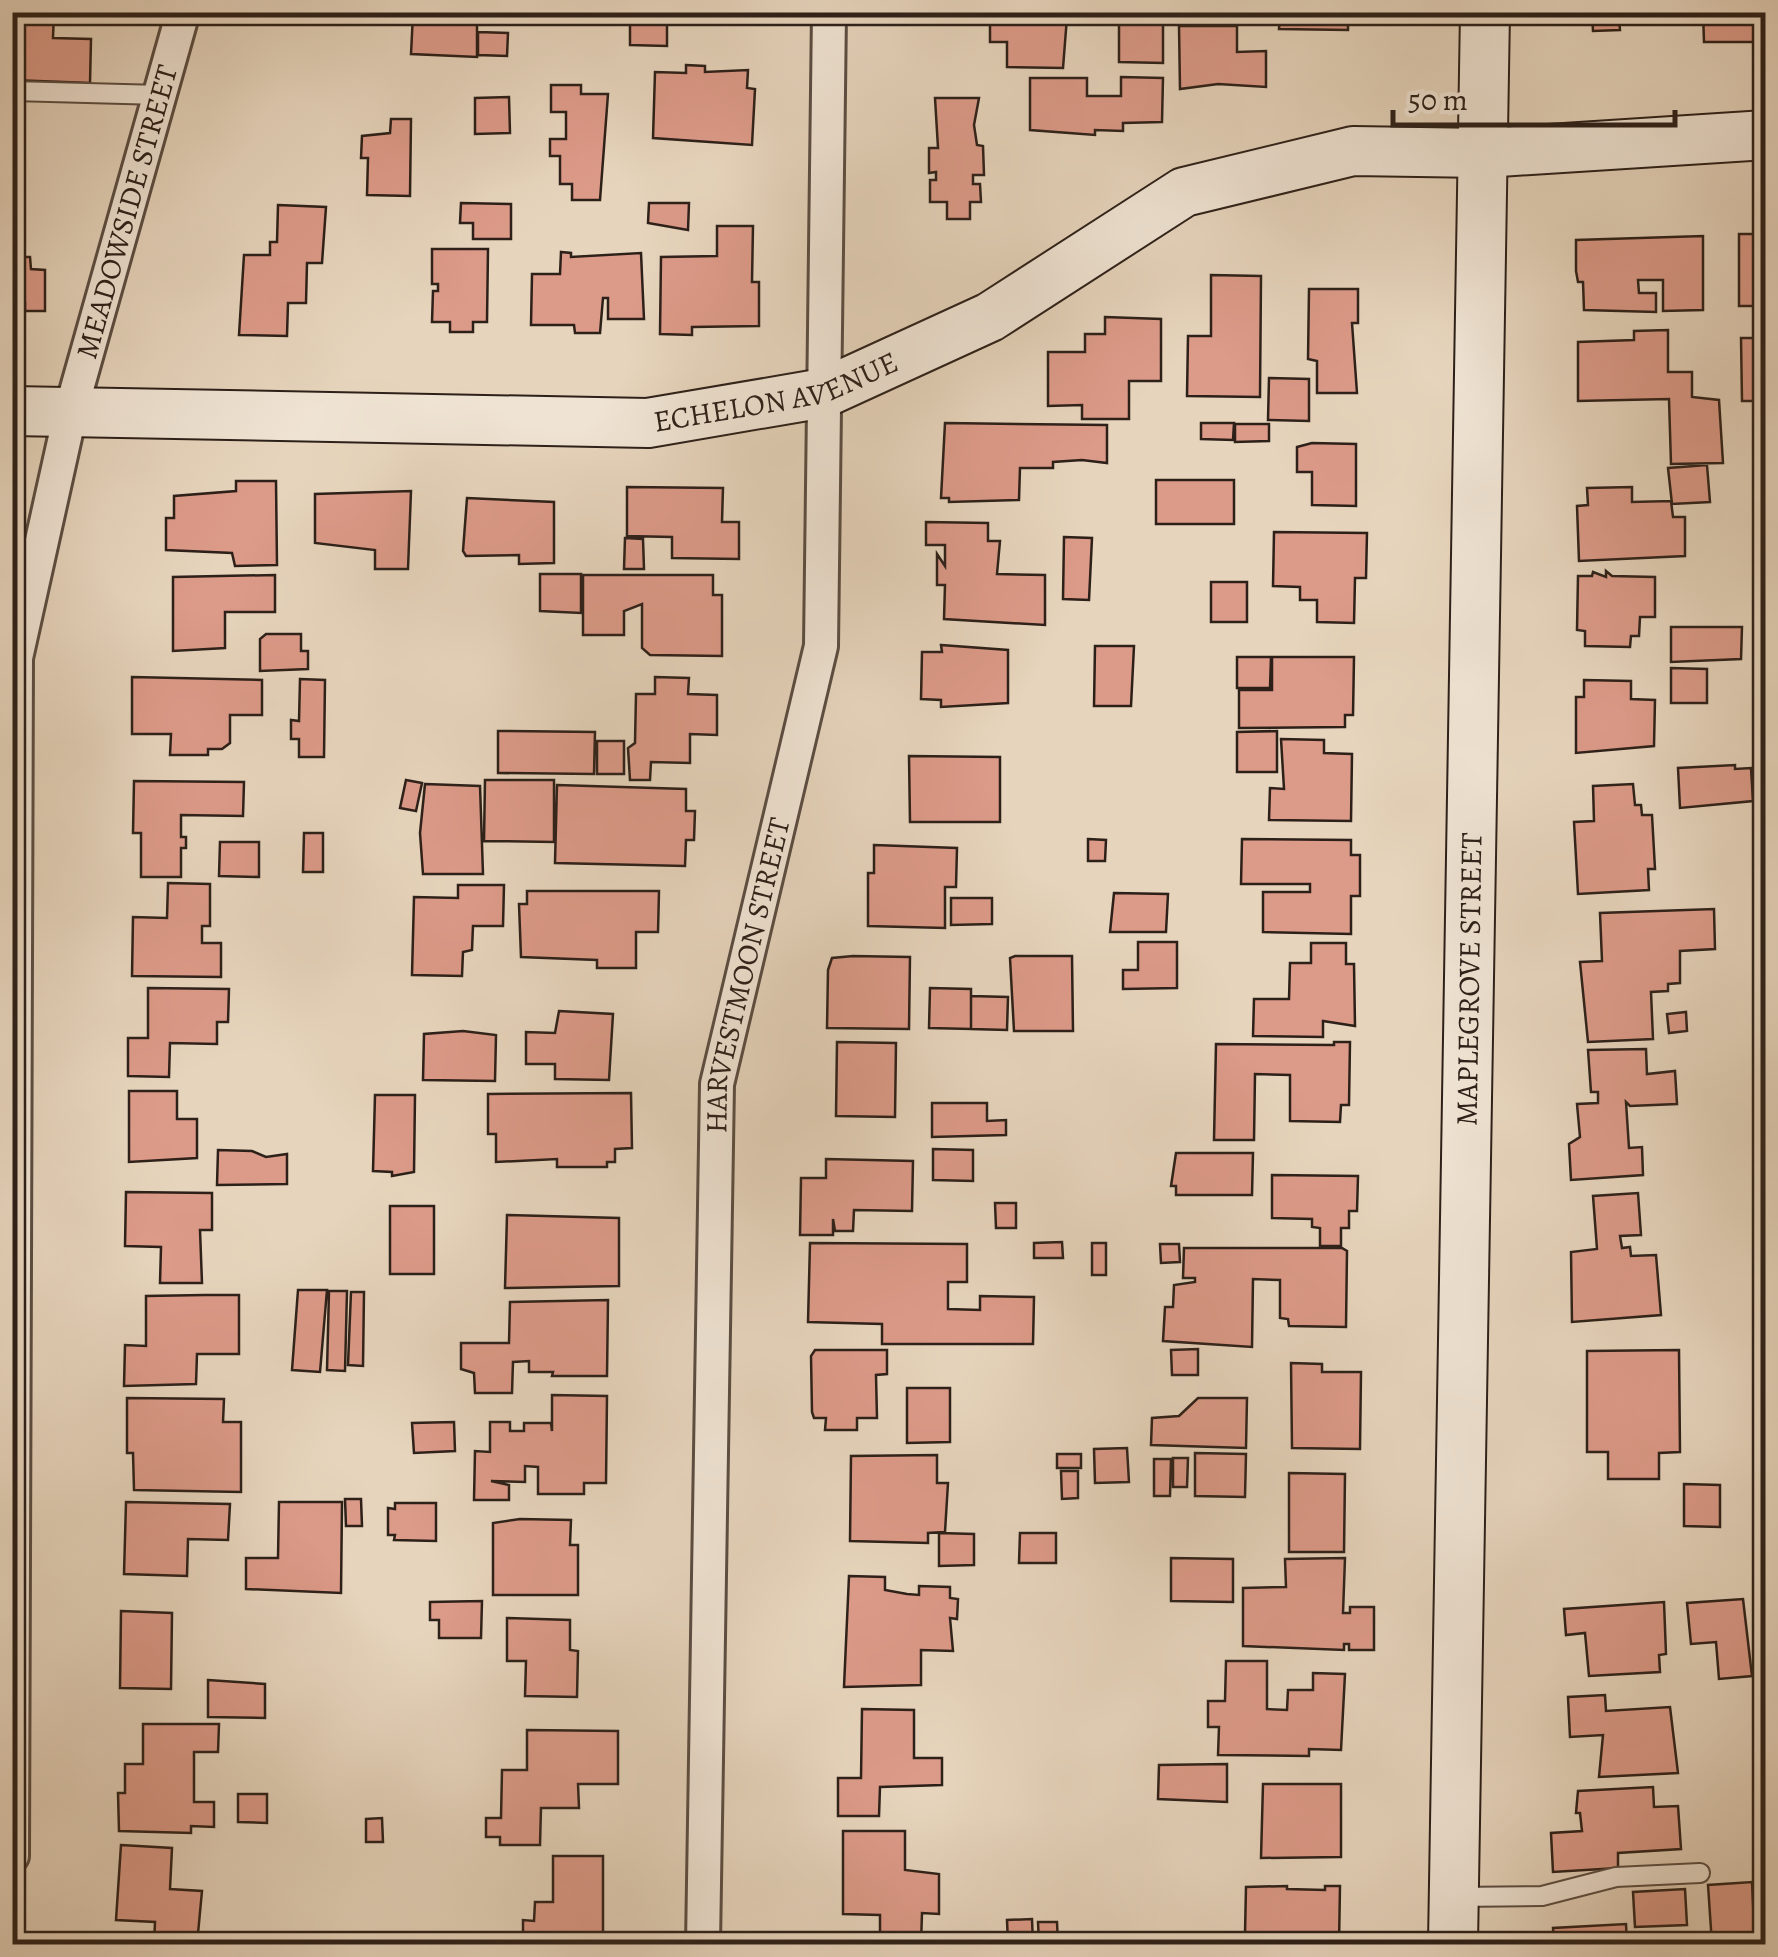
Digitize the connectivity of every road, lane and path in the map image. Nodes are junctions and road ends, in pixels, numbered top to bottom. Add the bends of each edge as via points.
1 (183, 12) edge
2 (830, 12) edge
3 (1485, 12) edge
4 (12, 91) edge
5 (161, 95) junction
6 (1766, 134) edge
7 (1484, 153) junction
8 (824, 393) junction
9 (70, 410) junction
10 (12, 411) edge
11 (12, 1856) edge
12 (1700, 1873) dead end
13 (1454, 1897) junction
14 (704, 1944) edge
15 (1453, 1944) edge

1 - 5 street, MEADOWSIDE STREET
2 - 8 street, HARVESTMOON STREET
3 - 7 street, MAPLEGROVE STREET
4 - 5 lane
5 - 9 street, MEADOWSIDE STREET
6 - 7 street, ECHELON AVENUE
7 - 8 street, ECHELON AVENUE via 1353,151 1184,192 990,316
7 - 13 street, MAPLEGROVE STREET
8 - 9 street, ECHELON AVENUE via 648,423
8 - 14 street, HARVESTMOON STREET via 821,646 717,1084
9 - 10 street, ECHELON AVENUE
9 - 11 street, MEADOWSIDE STREET via 16,658
12 - 13 lane via 1616,1877 1542,1896
13 - 15 street, MAPLEGROVE STREET

